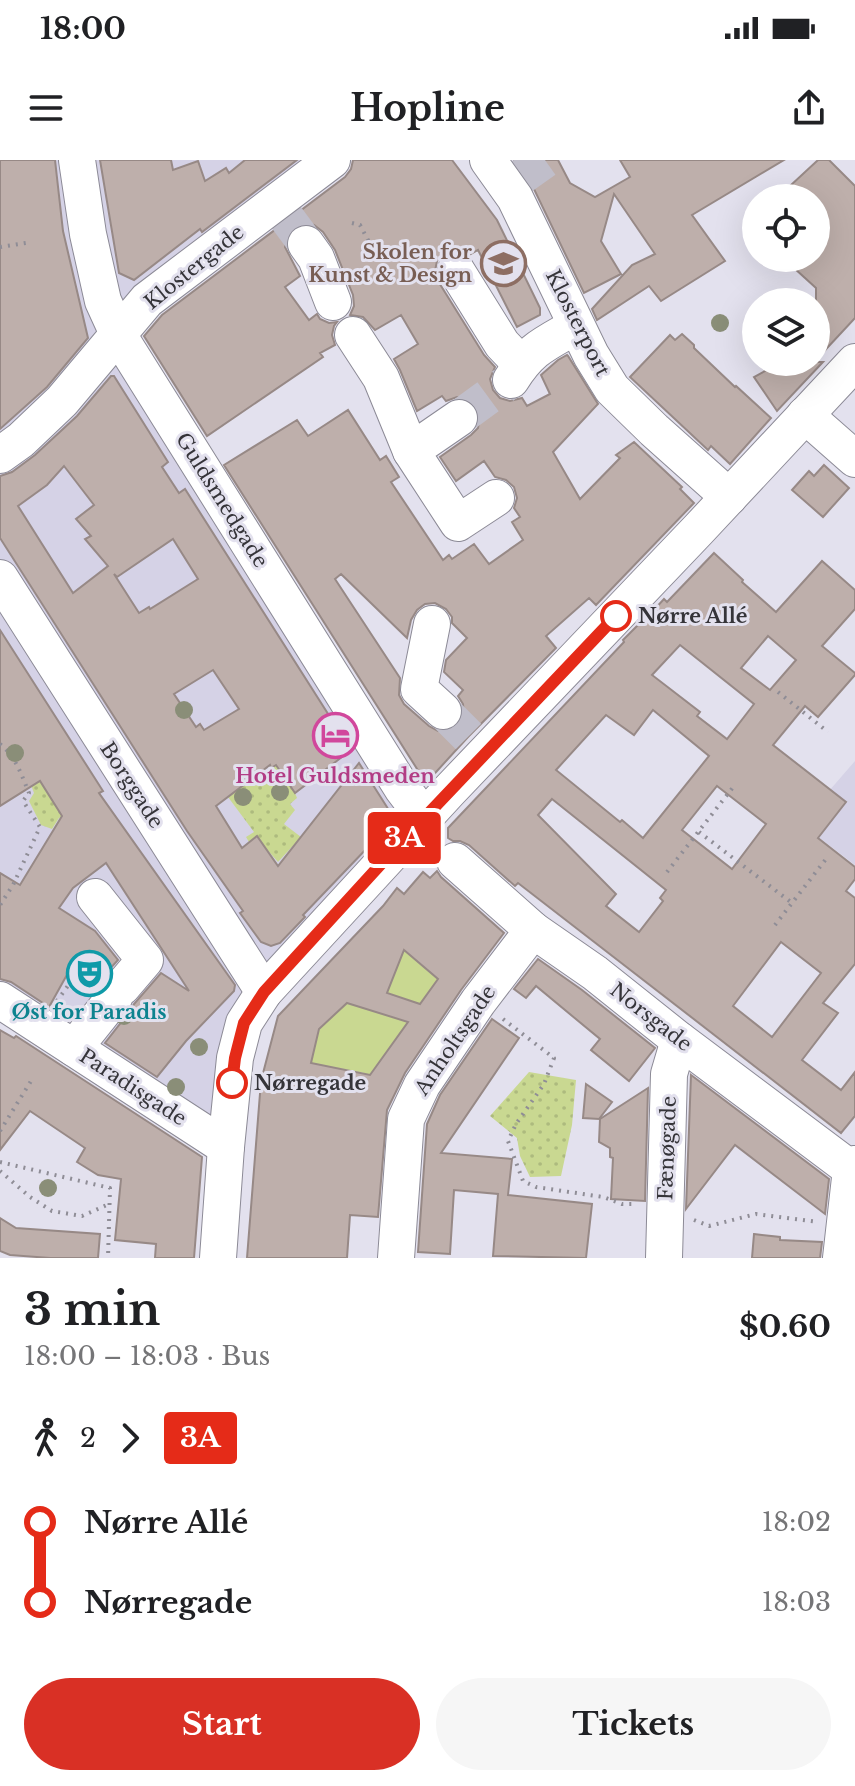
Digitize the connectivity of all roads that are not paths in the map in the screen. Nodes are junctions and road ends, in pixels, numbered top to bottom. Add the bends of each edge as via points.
1 (77, 160) edge
2 (332, 160) edge
3 (506, 175) edge
4 (306, 244) tunnel mouth
5 (456, 270) dead end
6 (333, 302) dead end
7 (576, 326) junction
8 (353, 335) dead end
9 (119, 336) junction
10 (855, 362) edge
11 (805, 415) junction
12 (459, 418) tunnel mouth
13 (411, 451) junction
14 (0, 455) edge
15 (855, 459) edge
16 (729, 497) junction
17 (496, 498) dead end
18 (0, 578) edge
19 (432, 624) dead end
20 (443, 711) tunnel mouth
21 (424, 817) junction
22 (455, 861) dead end
23 (95, 897) dead end
24 (533, 930) junction
25 (264, 992) junction
26 (0, 1000) edge
27 (679, 1040) junction
28 (74, 1048) junction
29 (226, 1147) junction
30 (853, 1166) edge
31 (842, 1242) edge
32 (218, 1258) edge
33 (396, 1258) edge
34 (664, 1258) edge

1 - 9 street, Guldsmedgade via 103,301
2 - 9 street, Klostergade via 279,208 147,300
3 - 7 street, Klosterport
4 - 6 street
5 - 7 street via 516,372 537,348
7 - 16 street, Klosterport via 612,389
8 - 13 street via 381,378
9 - 14 street, Klostergade via 62,401
9 - 21 street, Guldsmedgade
10 - 11 street
11 - 15 street
11 - 16 street
12 - 13 street
13 - 17 street via 458,523
16 - 21 street via 480,741
18 - 25 street, Borggade via 103,766
19 - 20 street via 419,689
21 - 25 street
22 - 24 street, Norsgade
23 - 28 street via 145,960
24 - 27 street, Norsgade
24 - 33 street, Anholtsgade via 422,1085 406,1119
25 - 29 street via 244,1023 235,1058
26 - 28 street, Paradisgade
27 - 30 street, Norsgade
27 - 34 street, Fænøgade via 669,1074
28 - 29 street, Paradisgade
29 - 32 street
30 - 31 street

